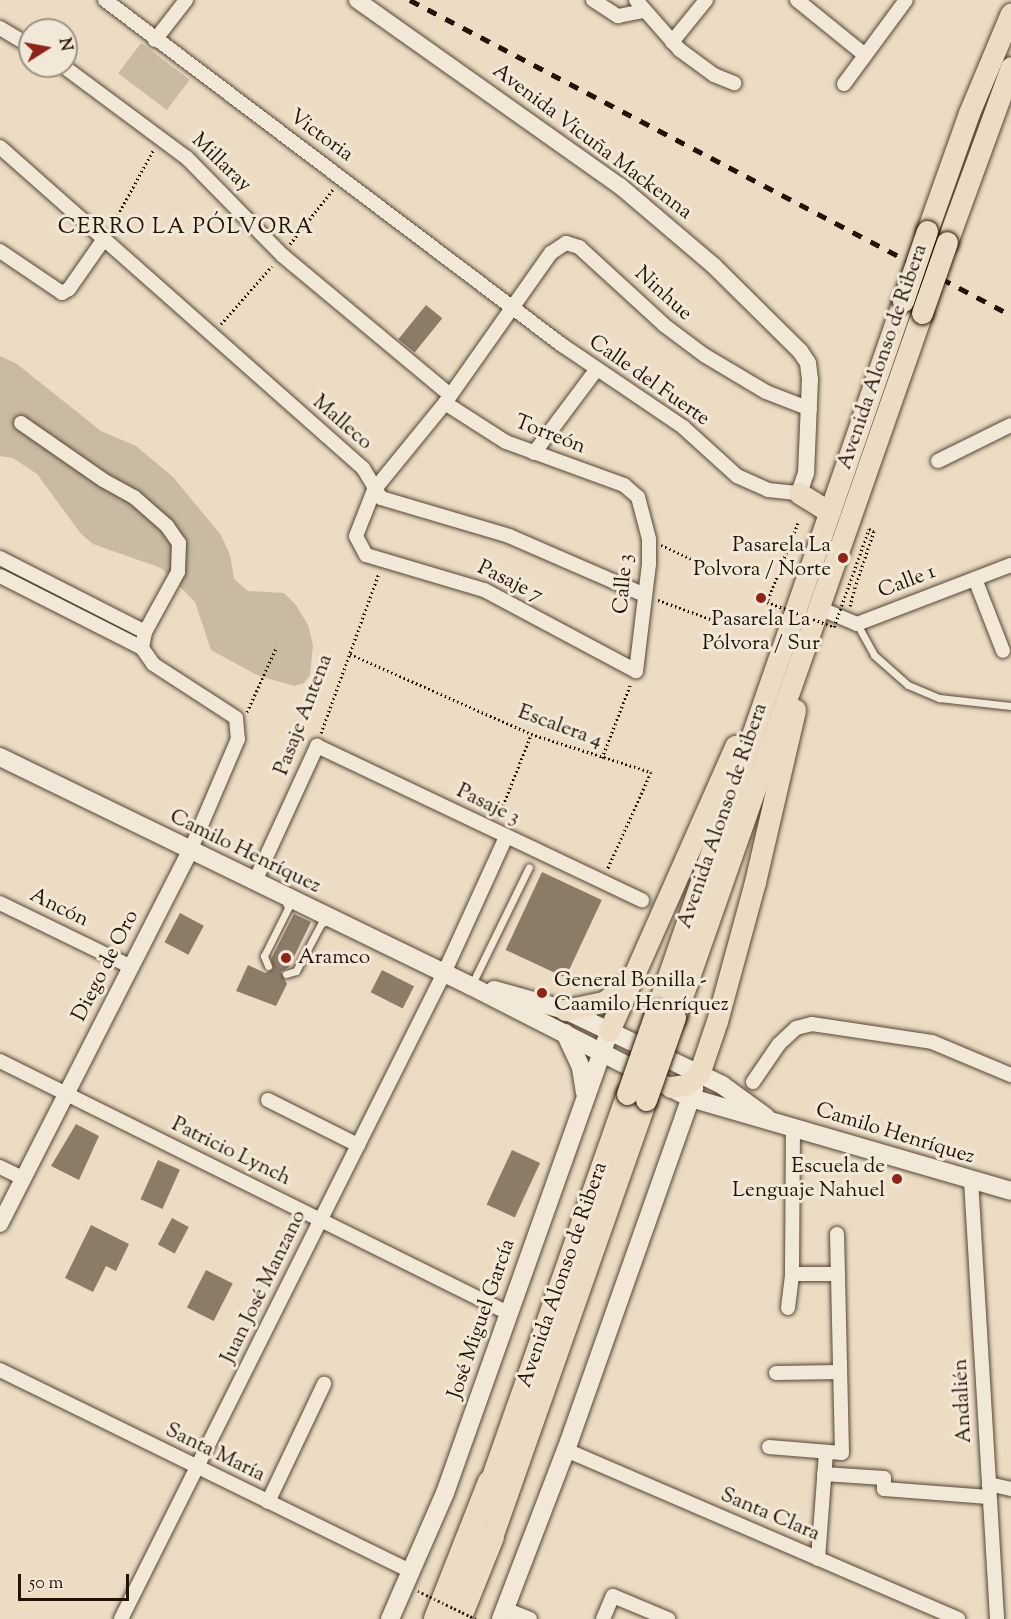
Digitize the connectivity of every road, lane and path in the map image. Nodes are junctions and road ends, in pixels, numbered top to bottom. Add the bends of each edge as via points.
1 (105, 0) edge
2 (186, 0) edge
3 (357, 0) edge
4 (593, 0) edge
5 (706, 0) edge
6 (797, 0) edge
7 (906, 0) edge
8 (640, 6) edge
9 (1011, 13) edge
10 (0, 28) edge
11 (18, 39) edge
12 (156, 40) junction
13 (672, 42) junction
14 (865, 55) junction
15 (1011, 68) edge
16 (78, 77) edge
17 (734, 83) dead end
18 (844, 84) dead end
19 (161, 136) junction
20 (0, 147) edge
21 (104, 239) junction
22 (0, 251) edge
23 (512, 305) junction
24 (596, 370) junction
25 (447, 399) junction
26 (810, 409) junction
27 (21, 423) dead end
28 (1011, 425) edge
29 (534, 453) junction
30 (938, 461) dead end
31 (374, 490) junction
32 (799, 493) junction
33 (640, 502) joint
34 (829, 512) junction
35 (798, 523) dead end
36 (648, 539) junction
37 (0, 558) edge
38 (384, 559) junction
39 (1011, 566) edge
40 (715, 570) dead end
41 (0, 576) edge
42 (975, 579) junction
43 (645, 595) junction
44 (816, 616) junction
45 (852, 619) junction
46 (716, 621) dead end
47 (145, 632) junction
48 (786, 633) junction
49 (277, 646) dead end
50 (142, 648) junction
51 (1003, 651) dead end
52 (350, 654) junction
53 (636, 671) junction
54 (250, 706) dead end
55 (1011, 706) edge
56 (531, 735) junction
57 (317, 746) junction
58 (0, 757) edge
59 (602, 758) junction
60 (492, 831) junction
61 (506, 837) junction
62 (190, 851) junction
63 (529, 867) dead end
64 (255, 881) junction
65 (602, 882) junction
66 (283, 895) junction
67 (642, 900) dead end
68 (0, 903) edge
69 (332, 918) junction
70 (309, 927) dead end
71 (317, 931) junction
72 (303, 939) dead end
73 (311, 943) junction
74 (268, 966) dead end
75 (131, 967) junction
76 (444, 973) junction
77 (286, 974) dead end
78 (630, 981) junction
79 (471, 986) junction
80 (565, 1010) junction
81 (665, 1014) junction
82 (609, 1031) junction
83 (565, 1033) junction
84 (630, 1041) junction
85 (602, 1052) junction
86 (0, 1061) edge
87 (699, 1074) junction
88 (1011, 1075) edge
89 (753, 1082) dead end
90 (670, 1087) junction
91 (66, 1093) junction
92 (585, 1095) junction
93 (637, 1097) junction
94 (691, 1098) junction
95 (268, 1100) dead end
96 (768, 1118) junction
97 (793, 1126) junction
98 (358, 1145) junction
99 (0, 1167) edge
100 (23, 1178) junction
101 (971, 1180) junction
102 (1011, 1191) edge
103 (320, 1220) junction
104 (0, 1224) edge
105 (837, 1234) dead end
106 (792, 1274) junction
107 (838, 1274) junction
108 (788, 1308) dead end
109 (508, 1314) junction
110 (0, 1370) edge
111 (840, 1372) junction
112 (776, 1373) dead end
113 (324, 1383) dead end
114 (769, 1448) dead end
115 (566, 1450) junction
116 (826, 1452) junction
117 (197, 1468) junction
118 (824, 1474) junction
119 (490, 1482) joint
120 (1011, 1489) edge
121 (989, 1490) junction
122 (268, 1502) junction
123 (492, 1537) joint
124 (818, 1559) junction
125 (412, 1572) junction
126 (450, 1583) junction
127 (418, 1591) dead end
128 (503, 1614) edge
129 (122, 1619) edge
130 (390, 1619) edge
131 (429, 1619) edge
132 (436, 1619) edge
133 (459, 1619) edge
134 (476, 1619) edge
135 (530, 1619) edge
136 (603, 1619) edge
137 (668, 1619) edge
138 (958, 1619) edge
139 (997, 1619) edge

1 - 12 street, Victoria
2 - 12 street
3 - 26 street, Avenida Vicuña Mackenna via 620,186 714,266 800,351 808,363
4 - 8 street via 618,16
5 - 13 street
6 - 14 street
7 - 14 street
8 - 13 street
9 - 34 highway, Avenida Alonso de Ribera, bridge via 969,113
10 - 11 street
12 - 23 street, Victoria
13 - 17 street via 698,64
14 - 18 street
15 - 44 highway, Avenida Alonso de Ribera, bridge
16 - 19 street, Millaray
19 - 21 path
19 - 25 street, Millaray via 204,174 282,255
20 - 21 street, Malleco
21 - 22 street via 69,289 62,293
21 - 31 street, Malleco via 363,468
23 - 24 street, Calle del Fuerte
23 - 25 street
23 - 26 street, Ninhue via 556,248 575,244 704,355 766,392
24 - 29 street
24 - 32 street, Calle del Fuerte via 683,427 743,480 777,493
25 - 29 street, Torreón via 482,429
25 - 31 street
26 - 32 street via 806,473
27 - 47 street via 134,497 179,543 178,572
28 - 30 street
29 - 33 street, Torreón via 624,485
31 - 38 street, Pasaje 7 via 356,536 366,555
31 - 43 street via 388,501 509,536
32 - 34 highway
33 - 36 street, Calle 3
34 - 48 highway, Avenida Alonso de Ribera
35 - 45 path, bridge via 767,602 834,627 869,529 874,531 855,587
36 - 40 path
36 - 43 street, Calle 3
37 - 47 street
38 - 52 path, Pasaje Antena
38 - 53 street, Pasaje 7 via 484,590
39 - 42 street, Calle 1
41 - 50 street
42 - 45 street, Calle 1
42 - 51 street
43 - 46 path
43 - 53 street, Calle 3
44 - 45 street
44 - 81 highway, Avenida Alonso de Ribera
44 - 87 highway via 755,882
45 - 55 lane via 874,655 908,685 939,698
47 - 50 street
48 - 78 highway
48 - 81 highway, Avenida Alonso de Ribera
49 - 54 path
50 - 62 street, Diego de Oro via 168,676 226,708 239,723 238,739
52 - 56 path, Escalera 4
52 - 57 path, Pasaje Antena
53 - 59 path
56 - 59 path, Escalera 4
56 - 60 path
57 - 60 street, Pasaje 3
57 - 64 street, Pasaje Antena
58 - 62 main road, Camilo Henríquez
59 - 65 path, Escalera 4 via 651,772
60 - 61 street, Pasaje 3
61 - 65 street, Pasaje 3
61 - 76 street, Juan José Manzano
62 - 64 main road, Camilo Henríquez
62 - 75 street, Diego de Oro
63 - 79 lane
64 - 66 main road, Camilo Henríquez
65 - 67 street, Pasaje 3
66 - 69 main road, Camilo Henríquez
66 - 74 lane via 288,917 264,956
68 - 75 street, Ancón
69 - 71 lane
69 - 76 main road, Camilo Henríquez
70 - 71 lane
71 - 73 lane
72 - 73 lane
73 - 77 lane via 299,957 296,971
75 - 91 street, Diego de Oro
76 - 79 main road, Camilo Henríquez
76 - 98 street, Juan José Manzano
78 - 80 highway via 604,1002
78 - 82 highway
79 - 80 main road, Camilo Henríquez
79 - 83 main road, Camilo Henríquez
80 - 82 main road, Camilo Henríquez
81 - 93 highway, Avenida Alonso de Ribera, bridge
82 - 84 main road, Camilo Henríquez
82 - 85 main road, José Miguel García
83 - 85 main road, Camilo Henríquez
83 - 92 main road via 581,1068
84 - 85 main road
84 - 87 main road, Camilo Henríquez
85 - 90 main road, Camilo Henríquez
85 - 92 main road, José Miguel García
86 - 91 street, Patricio Lynch
87 - 90 highway via 686,1085
87 - 94 main road
87 - 96 main road, Camilo Henríquez
88 - 89 street via 932,1042 812,1024 796,1028 778,1044
90 - 94 main road, Camilo Henríquez
91 - 100 street, Diego de Oro
91 - 103 street, Patricio Lynch
92 - 109 main road, José Miguel García
93 - 119 highway, Avenida Alonso de Ribera
93 - 123 highway, Avenida Alonso de Ribera
94 - 96 main road, Camilo Henríquez
94 - 115 main road
95 - 98 street
96 - 97 main road, Camilo Henríquez
97 - 101 main road, Camilo Henríquez
97 - 106 street
98 - 103 street, Juan José Manzano
99 - 100 street
100 - 104 street, Diego de Oro
101 - 102 main road, Camilo Henríquez
101 - 121 street, Andalién
103 - 109 street, Patricio Lynch
103 - 117 street, Juan José Manzano
105 - 107 street
106 - 107 street
106 - 108 street
107 - 111 street
109 - 125 main road, José Miguel García via 445,1493
110 - 117 street, Santa María
111 - 112 street
111 - 116 street via 842,1453
113 - 122 street
114 - 116 street
115 - 124 street, Santa Clara
115 - 128 main road
116 - 118 street
117 - 122 street, Santa María
117 - 129 street, Juan José Manzano
118 - 121 street via 884,1478 884,1490
118 - 124 street
119 - 126 highway, Avenida Alonso de Ribera
120 - 121 street
121 - 139 street, Andalién
122 - 125 street, Santa María
123 - 133 highway, Avenida Alonso de Ribera
124 - 138 street, Santa Clara
125 - 130 main road, José Miguel García
126 - 131 highway
126 - 132 highway, Avenida Alonso de Ribera
127 - 134 path, bridge
128 - 135 street
136 - 137 street via 613,1596

